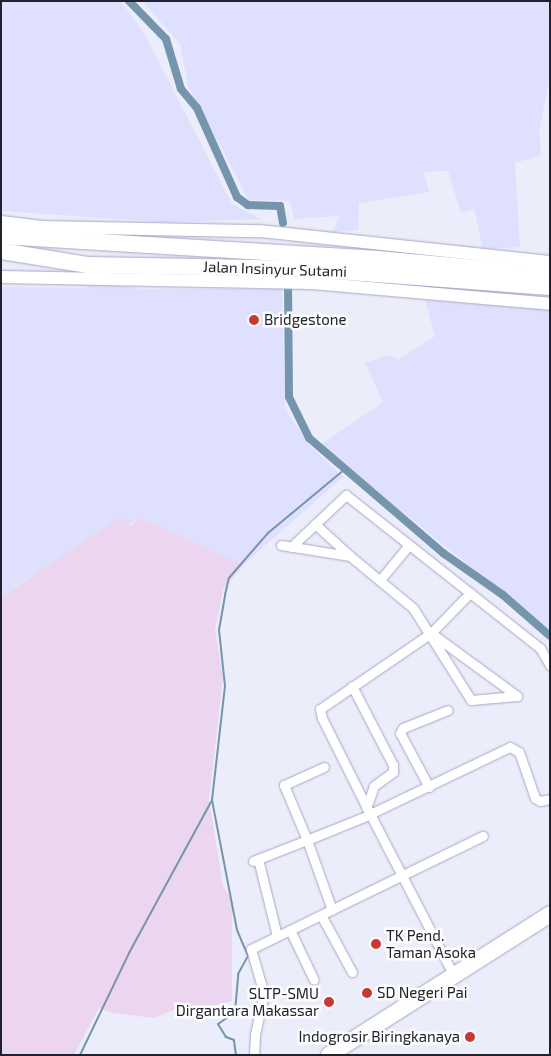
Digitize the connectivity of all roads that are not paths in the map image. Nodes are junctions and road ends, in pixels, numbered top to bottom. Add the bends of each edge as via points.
1 (1, 222) edge
2 (1, 236) edge
3 (1, 251) edge
4 (550, 262) edge
5 (550, 275) edge
6 (1, 277) edge
7 (550, 287) edge
8 (550, 304) edge
9 (316, 524) junction
10 (281, 545) dead end
11 (408, 545) junction
12 (291, 547) junction
13 (350, 556) junction
14 (380, 580) junction
15 (470, 593) junction
16 (431, 633) junction
17 (550, 665) edge
18 (352, 686) junction
19 (448, 710) dead end
20 (324, 768) dead end
21 (429, 787) junction
22 (550, 799) edge
23 (368, 812) junction
24 (483, 836) dead end
25 (307, 840) junction
26 (400, 876) junction
27 (332, 910) junction
28 (550, 914) edge
29 (320, 915) junction
30 (550, 925) edge
31 (290, 930) junction
32 (277, 936) junction
33 (352, 972) dead end
34 (454, 976) junction
35 (314, 980) dead end
36 (254, 1055) edge
37 (329, 1055) edge
38 (350, 1055) edge

1 - 4 street via 42,227 260,230
2 - 5 highway, Jalan Insinyur Sutami via 378,259
3 - 7 highway, Jalan Insinyur Sutami via 87,265 309,269
6 - 8 street via 312,283
9 - 11 street via 346,495
9 - 12 street
9 - 13 street
10 - 12 street
11 - 14 street
11 - 15 street
12 - 13 street
13 - 14 street
14 - 16 street via 413,608
15 - 16 street
15 - 17 street via 540,648
16 - 16 street via 470,700 517,696 478,668
16 - 18 street
18 - 23 street via 394,765 390,776 374,786
18 - 23 street via 323,706 319,713
19 - 21 street via 403,728 400,733
20 - 25 street via 284,785
21 - 22 street via 514,747 519,752 535,798 540,801
21 - 23 street
23 - 25 street
23 - 26 street
24 - 26 street
25 - 27 street
25 - 32 street via 256,860
26 - 27 street
26 - 34 street
27 - 29 street
28 - 34 highway
29 - 31 street
29 - 33 street
30 - 38 highway
31 - 32 street
31 - 35 street
32 - 36 street via 251,949 264,994
34 - 37 highway

